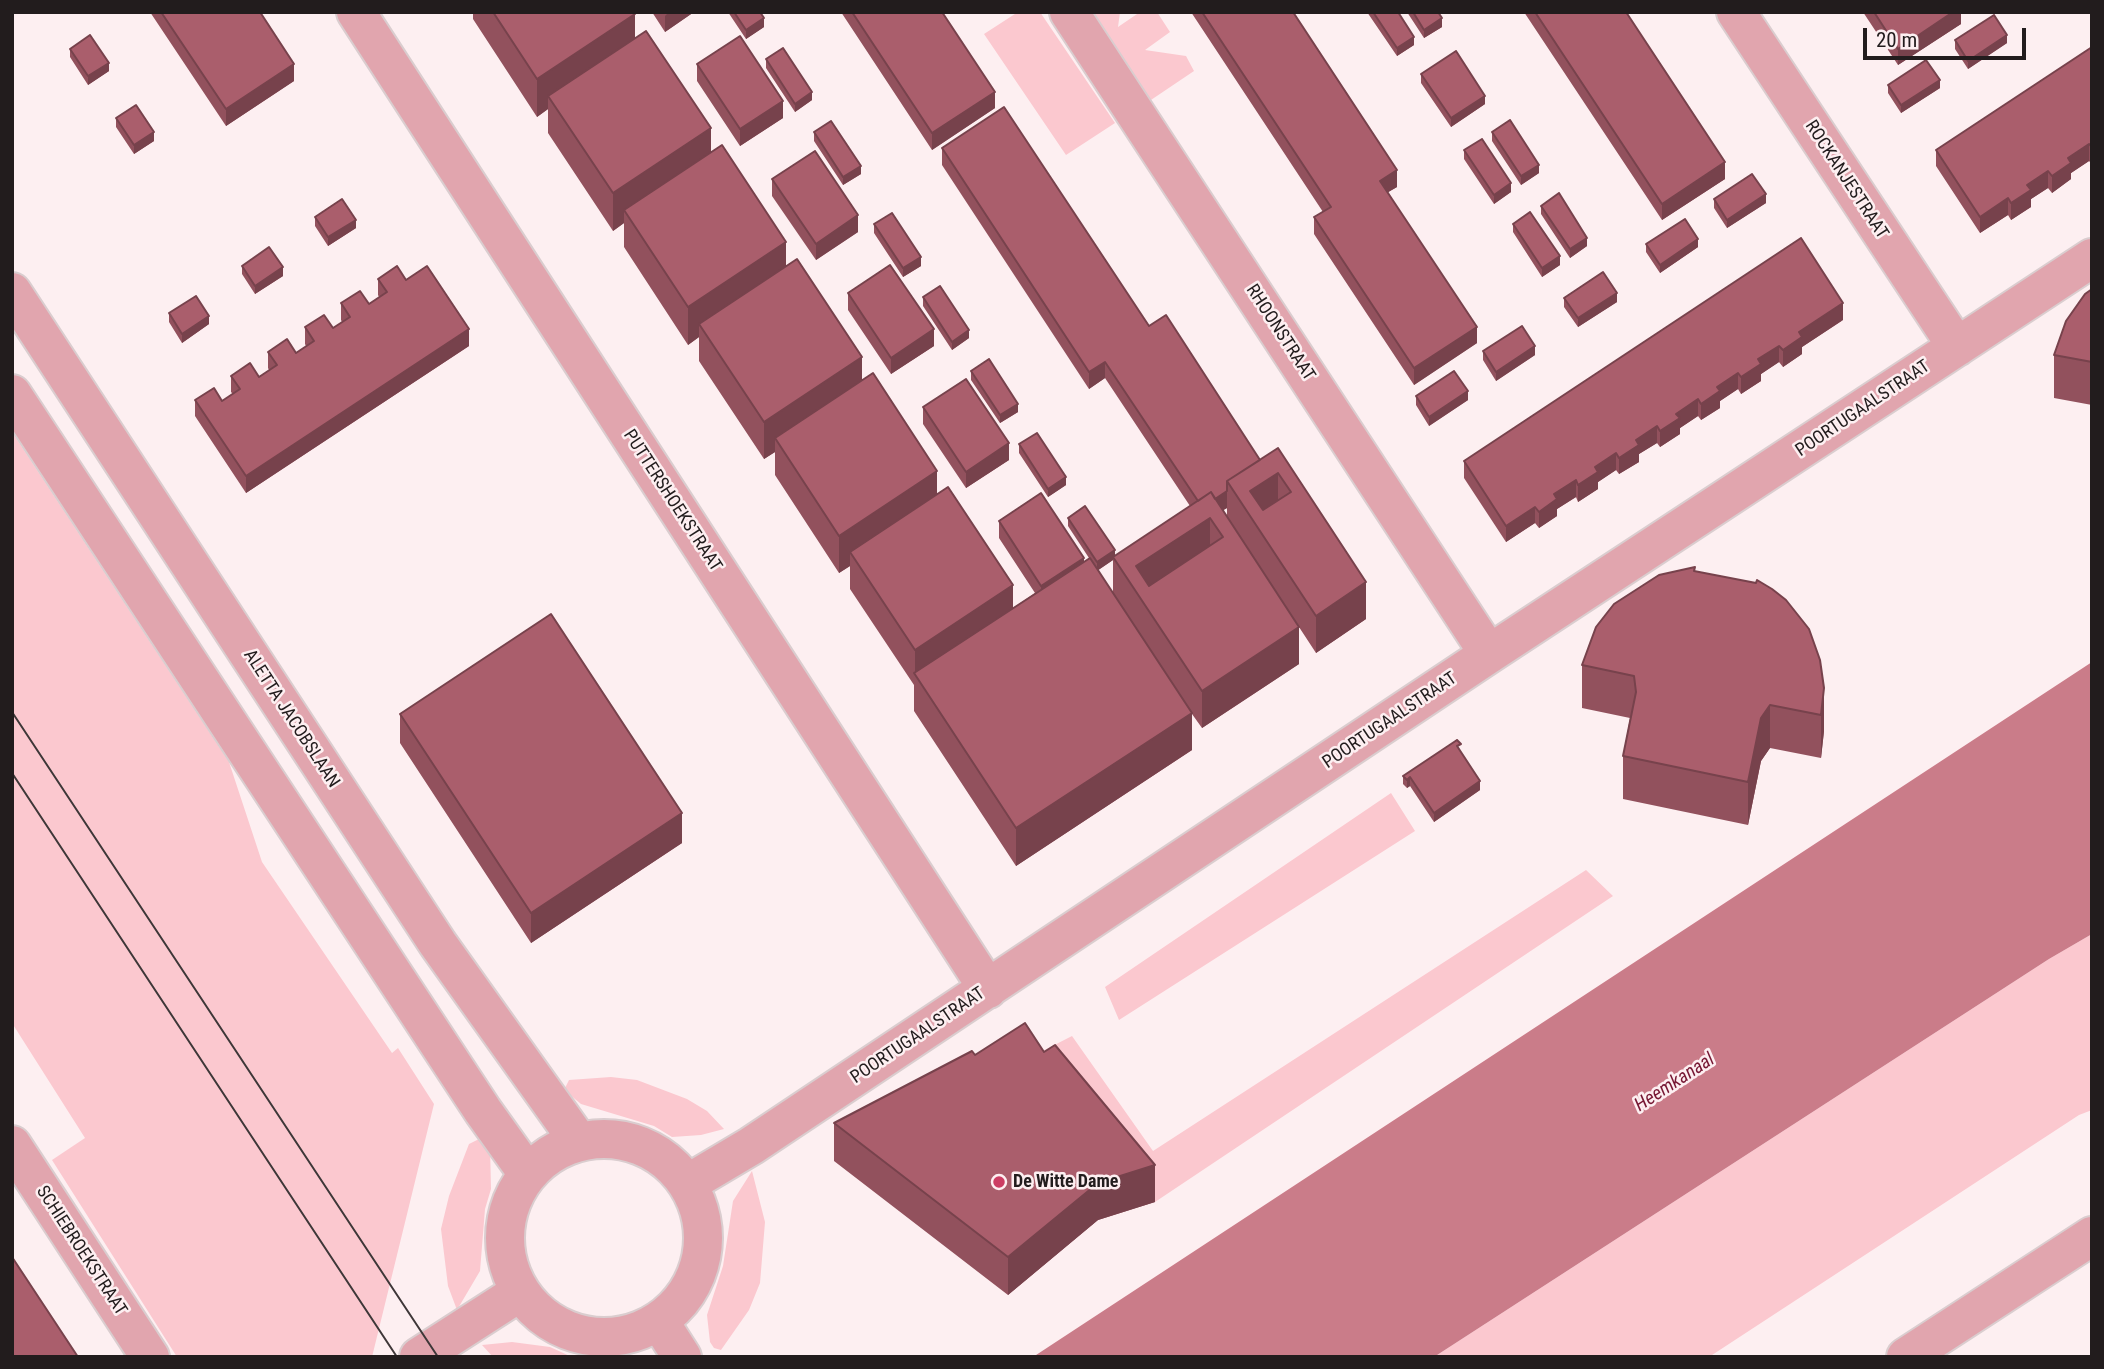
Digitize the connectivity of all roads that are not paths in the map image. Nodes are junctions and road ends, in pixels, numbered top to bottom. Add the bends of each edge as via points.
1 (356, 12) edge
2 (1069, 12) edge
3 (1736, 12) edge
4 (2092, 258) edge
5 (12, 292) edge
6 (1957, 347) junction
7 (12, 394) edge
8 (1489, 654) junction
9 (988, 989) junction
10 (579, 1142) junction
11 (12, 1145) edge
12 (528, 1174) junction
13 (687, 1184) junction
14 (2092, 1236) edge
15 (520, 1292) junction
16 (659, 1321) junction
17 (150, 1357) edge
18 (419, 1357) edge
19 (682, 1357) edge
20 (1906, 1357) edge

1 - 9 street, PUTTERSHOEKSTRAAT
2 - 8 street, RHOONSTRAAT
3 - 6 street, ROCKANJESTRAAT
4 - 6 street, POORTUGAALSTRAAT
5 - 10 street, ALETTA JACOBSLAAN via 438,944
6 - 8 street, POORTUGAALSTRAAT
7 - 12 street
8 - 9 street, POORTUGAALSTRAAT
9 - 13 street, POORTUGAALSTRAAT
10 - 12 street via 560,1149
10 - 13 street via 610,1139 640,1146 667,1161
11 - 17 street, SCHIEBROEKSTRAAT
12 - 15 street via 514,1195 504,1245
13 - 16 street via 704,1233 701,1259 693,1283
14 - 20 street
15 - 16 street via 552,1323 584,1335 617,1337
15 - 18 street
16 - 19 street

